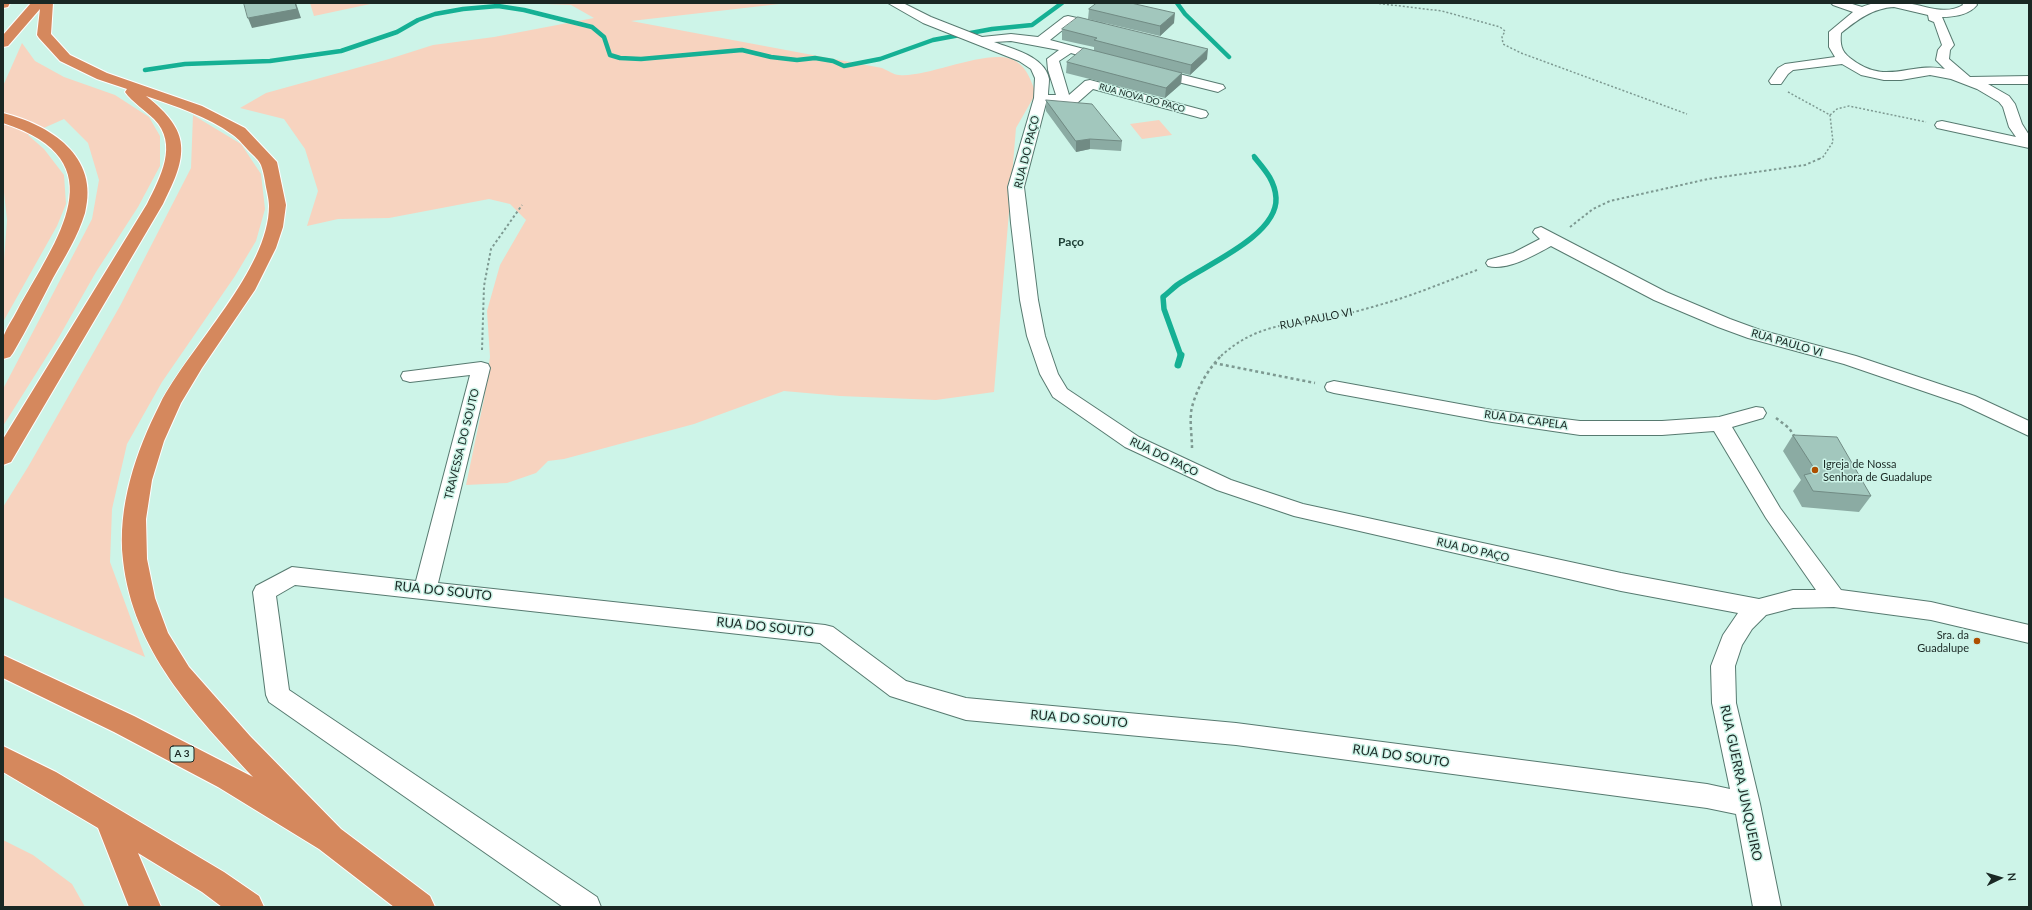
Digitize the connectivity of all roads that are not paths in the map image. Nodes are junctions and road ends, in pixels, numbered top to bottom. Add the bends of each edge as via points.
1 (38, 3) edge
2 (48, 3) edge
3 (894, 3) edge
4 (1837, 3) edge
5 (1970, 4) edge
6 (1864, 12) junction
7 (1935, 13) junction
8 (1112, 30) edge
9 (969, 36) junction
10 (1040, 42) junction
11 (3, 43) edge
12 (1068, 50) junction
13 (1845, 60) junction
14 (1120, 63) edge
15 (1143, 69) edge
16 (2029, 80) edge
17 (1776, 81) dead end
18 (1967, 81) junction
19 (119, 83) junction
20 (1218, 88) dead end
21 (1042, 98) junction
22 (1062, 100) junction
23 (1201, 114) dead end
24 (3, 118) edge
25 (1942, 125) road end
26 (2029, 144) edge
27 (1494, 263) road end
28 (3, 353) edge
29 (410, 376) dead end
30 (1334, 387) road end
31 (1756, 413) road end
32 (1720, 424) junction
33 (2029, 429) edge
34 (3, 457) edge
35 (426, 590) junction
36 (1834, 598) junction
37 (1759, 608) junction
38 (2029, 634) edge
39 (3, 666) edge
40 (3, 758) edge
41 (1747, 804) junction
42 (109, 820) junction
43 (330, 839) junction
44 (145, 907) edge
45 (248, 907) edge
46 (419, 907) edge
47 (587, 907) edge
48 (1767, 907) edge

1 - 11 highway
2 - 19 highway via 42,20 44,36 56,50 84,68
3 - 9 street, RUA DO PAÇO
4 - 6 street
5 - 7 street via 1964,11 1954,14
6 - 7 street via 1885,3
6 - 13 street via 1835,32 1835,47
7 - 18 street via 1933,17 1939,20 1948,45 1942,60
8 - 10 street via 1068,20
9 - 10 street via 1007,37
9 - 21 street, RUA DO PAÇO via 1024,58 1036,67 1042,78
10 - 12 street
12 - 14 street
12 - 22 street via 1053,59 1052,70 1059,83
13 - 17 street via 1790,67
13 - 18 street via 1867,72 1878,74 1900,76 1928,71
15 - 20 street
16 - 18 street
18 - 26 street via 2009,104 2015,125
19 - 34 highway via 164,119 172,132 175,148 173,165 156,204
19 - 43 highway via 201,110 240,131 254,142 264,155 277,186 276,223 260,266 176,394 156,430 136,496 133,531 135,564 144,606 155,632 179,674 243,749
21 - 22 street, RUA NOVA DO PAÇO
21 - 37 street, RUA DO PAÇO via 1016,187 1029,300 1036,336 1049,374 1060,393 1132,442 1224,485 1301,511 1622,582
22 - 23 street, RUA NOVA DO PAÇO via 1071,101 1090,84
24 - 28 highway via 52,138 68,155 78,176 78,204 64,242
25 - 26 street
27 - 33 street, RUA PAULO VI via 1518,257 1546,236 1660,296 1724,323 1761,337 1850,360 1968,400
29 - 35 street, TRAVESSA DO SOUTO via 481,368
30 - 32 street, RUA DA CAPELA via 1492,416 1580,428 1662,428
31 - 32 street, RUA DA CAPELA
32 - 36 street via 1773,513
35 - 41 street, RUA DO SOUTO via 825,634 899,688 966,709 1236,734 1699,795
35 - 47 street, RUA DO SOUTO via 292,576 264,592 278,695
36 - 37 street, RUA GUERRA JUNQUEIRO via 1793,599
36 - 38 street, RUA GUERRA JUNQUEIRO via 1930,611
37 - 41 street, RUA GUERRA JUNQUEIRO via 1744,622 1731,642 1723,666 1724,703
39 - 43 highway, A 3 via 228,778
40 - 42 highway
41 - 48 street, RUA GUERRA JUNQUEIRO
42 - 44 highway
42 - 45 highway via 213,882
43 - 46 highway, A 3

